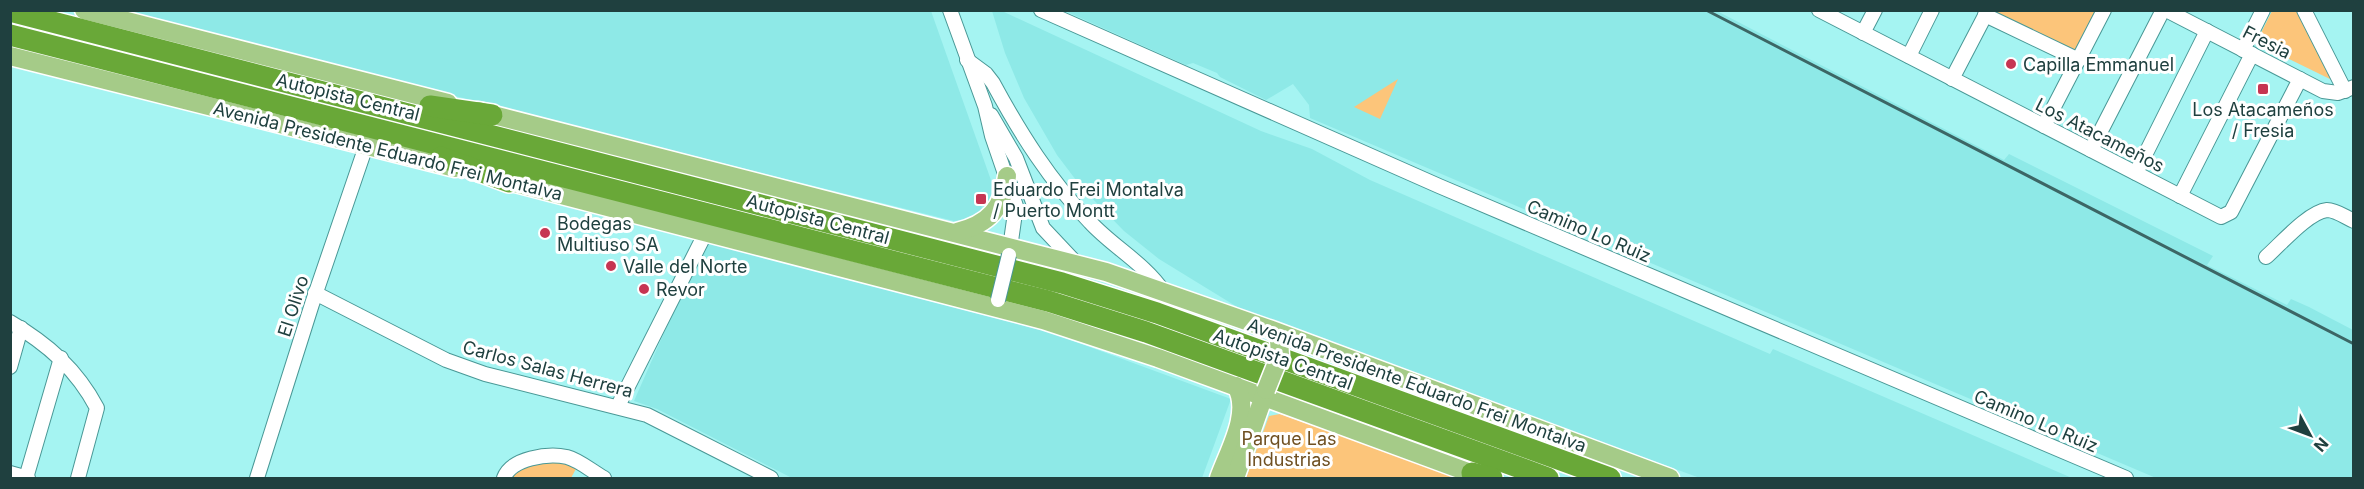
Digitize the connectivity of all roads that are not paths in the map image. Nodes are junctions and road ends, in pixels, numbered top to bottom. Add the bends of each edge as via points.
1 (84, 10) edge
2 (950, 10) edge
3 (1041, 10) edge
4 (1875, 10) edge
5 (1932, 10) edge
6 (2104, 10) edge
7 (2165, 10) edge
8 (2263, 10) edge
9 (2304, 10) edge
10 (10, 11) edge
11 (1819, 11) edge
12 (1986, 13) edge
13 (2190, 16) edge
14 (2207, 31) junction
15 (1863, 33) junction
16 (10, 35) edge
17 (2248, 52) junction
18 (10, 56) edge
19 (1908, 56) junction
20 (967, 60) junction
21 (2079, 60) junction
22 (2300, 78) junction
23 (1952, 79) junction
24 (2349, 89) edge
25 (334, 93) junction
26 (985, 106) junction
27 (325, 115) junction
28 (492, 115) junction
29 (2044, 126) junction
30 (366, 146) junction
31 (2091, 150) junction
32 (2136, 173) junction
33 (1007, 176) junction
34 (509, 182) junction
35 (2180, 196) junction
36 (2354, 221) edge
37 (706, 232) junction
38 (956, 232) junction
39 (1010, 251) junction
40 (2266, 258) dead end
41 (1075, 262) junction
42 (1163, 291) junction
43 (315, 293) junction
44 (997, 303) junction
45 (16, 325) edge
46 (1276, 335) junction
47 (61, 358) junction
48 (10, 367) edge
49 (1236, 387) junction
50 (1265, 393) junction
51 (618, 406) junction
52 (10, 473) edge
53 (588, 474) edge
54 (1482, 477) edge
55 (27, 478) edge
56 (78, 478) edge
57 (257, 478) edge
58 (504, 478) edge
59 (604, 478) edge
60 (771, 478) edge
61 (1219, 478) edge
62 (1235, 478) edge
63 (1548, 478) edge
64 (1610, 478) edge
65 (1670, 478) edge
66 (2126, 478) edge

1 - 28 main road, Avenida Presidente Eduardo Frei Montalva
2 - 20 street
3 - 66 street, Camino Lo Ruiz via 1445,189
4 - 15 street
5 - 19 street
6 - 21 street
7 - 13 street, Fresia
7 - 31 street
8 - 17 street
9 - 24 street
10 - 25 highway, Autopista Central
11 - 15 street, Los Atacameños
12 - 21 street
12 - 23 street
13 - 14 street, Fresia
14 - 17 street, Fresia
14 - 32 street
15 - 19 street, Los Atacameños
16 - 27 highway, Autopista Central
17 - 22 street, Fresia
17 - 35 street
18 - 30 main road, Avenida Presidente Eduardo Frei Montalva
19 - 23 street, Los Atacameños
20 - 26 street
20 - 42 street via 993,83 1031,148 1066,197 1094,227 1143,267
21 - 29 street
22 - 24 street, Fresia via 2328,92
22 - 35 street, Los Atacameños via 2229,215 2221,217
23 - 29 street, Los Atacameños
25 - 28 highway
25 - 64 highway, Autopista Central via 1084,289
26 - 33 street
26 - 41 street via 1016,158 1043,228
27 - 34 highway
27 - 63 highway, Autopista Central via 1059,305 1146,332
28 - 38 main road, Avenida Presidente Eduardo Frei Montalva
29 - 31 street, Los Atacameños
30 - 34 main road, Avenida Presidente Eduardo Frei Montalva
30 - 43 street, El Olivo
31 - 32 street, Los Atacameños
32 - 35 street, Los Atacameños
33 - 38 main road via 1002,201 991,217
33 - 39 street via 1016,206
34 - 37 main road, Avenida Presidente Eduardo Frei Montalva
36 - 40 street via 2334,211 2319,213
37 - 44 main road, Avenida Presidente Eduardo Frei Montalva
37 - 51 street
38 - 39 main road, Avenida Presidente Eduardo Frei Montalva
39 - 41 main road, Avenida Presidente Eduardo Frei Montalva
39 - 44 street, bridge
41 - 42 main road, Avenida Presidente Eduardo Frei Montalva
42 - 46 main road, Avenida Presidente Eduardo Frei Montalva
43 - 51 street, Carlos Salas Herrera via 466,368
43 - 57 street, El Olivo
44 - 49 main road, Avenida Presidente Eduardo Frei Montalva
45 - 47 street
45 - 48 street
46 - 50 main road, bridge via 1280,355
46 - 65 main road, Avenida Presidente Eduardo Frei Montalva
47 - 55 street
47 - 56 street via 85,386 97,408
49 - 50 main road, Avenida Presidente Eduardo Frei Montalva
49 - 61 main road via 1242,397 1242,410
50 - 54 main road, Avenida Presidente Eduardo Frei Montalva
50 - 62 main road
51 - 60 street, Carlos Salas Herrera via 672,425
52 - 55 street
53 - 58 street via 566,457 531,459 513,465
53 - 59 street

